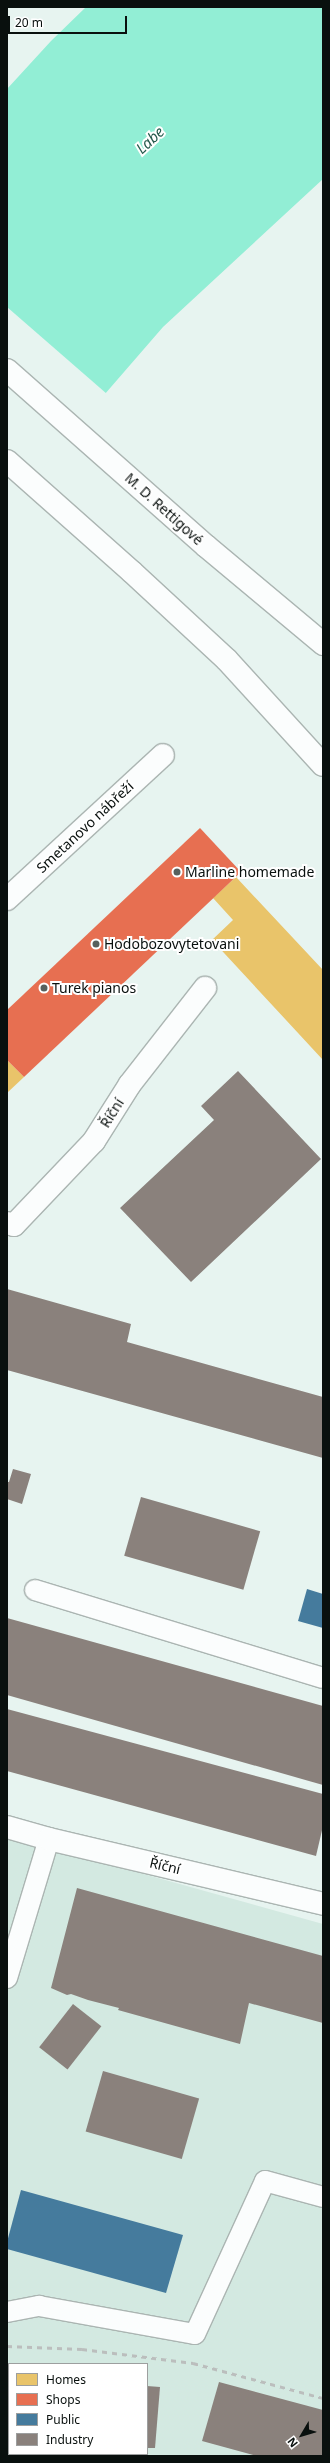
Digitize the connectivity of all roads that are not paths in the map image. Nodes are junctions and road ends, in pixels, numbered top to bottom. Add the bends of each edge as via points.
1 (7, 370) edge
2 (7, 461) edge
3 (323, 644) edge
4 (298, 739) junction
5 (164, 755) dead end
6 (323, 765) edge
7 (323, 769) edge
8 (7, 899) edge
9 (206, 988) dead end
10 (7, 1223) edge
11 (35, 1590) dead end
12 (323, 1678) edge
13 (7, 1827) edge
14 (49, 1839) junction
15 (323, 1904) edge
16 (7, 1978) edge
17 (323, 2198) edge
18 (7, 2312) edge

1 - 3 main road, M. D. Rettigové
2 - 4 main road via 227,660
4 - 6 main road
4 - 7 main road
5 - 8 main road, Smetanovo nábřeží
9 - 10 main road, Říční via 130,1084 94,1141 14,1225
11 - 12 lane
13 - 14 main road, Říční
14 - 15 main road, Říční
14 - 16 lane
17 - 18 lane via 265,2181 195,2334 39,2306

